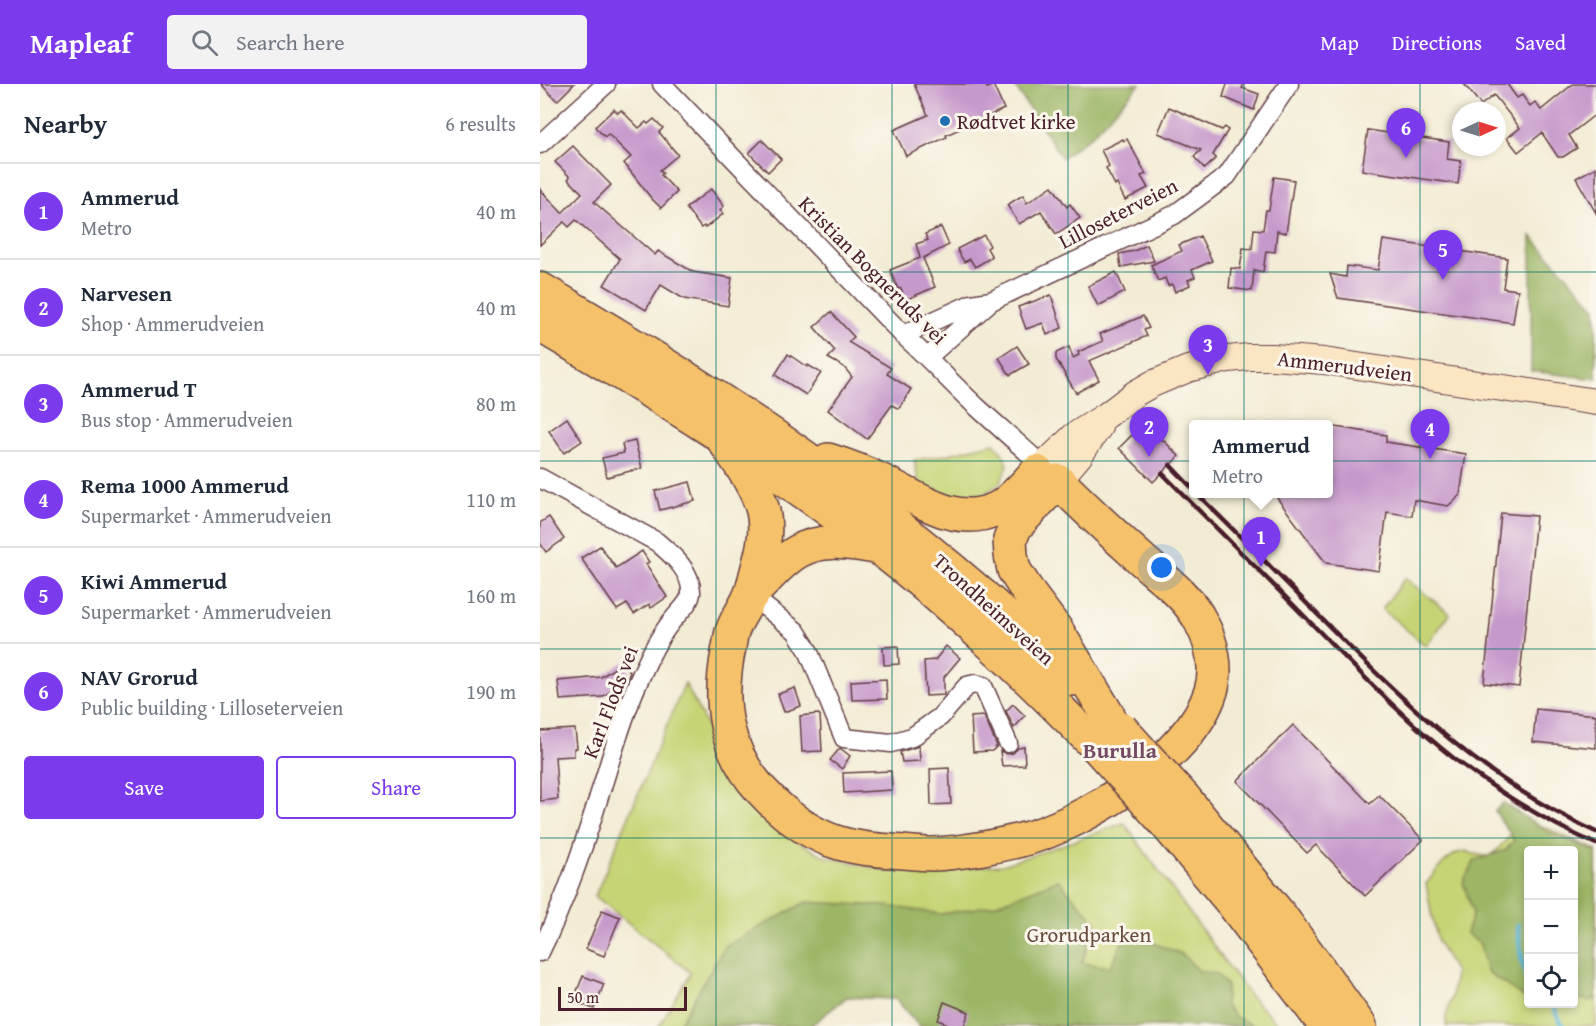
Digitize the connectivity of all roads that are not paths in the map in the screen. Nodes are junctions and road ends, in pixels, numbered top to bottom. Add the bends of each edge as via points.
1 (606, 84) edge
2 (662, 84) edge
3 (1289, 84) edge
4 (540, 144) edge
5 (540, 289) edge
6 (990, 301) junction
7 (540, 325) edge
8 (903, 335) junction
9 (928, 357) junction
10 (1596, 402) edge
11 (723, 438) junction
12 (790, 447) junction
13 (1050, 474) junction
14 (540, 478) edge
15 (878, 547) junction
16 (750, 596) junction
17 (1109, 731) junction
18 (1008, 743) dead end
19 (1173, 809) junction
20 (540, 952) edge
21 (1326, 1026) edge
22 (1360, 1026) edge

1 - 4 street
2 - 8 street, Kristian Bogneruds vei
3 - 6 street, Lilloseterveien via 1227,176 1174,215
5 - 12 highway, Trondheimsveien
6 - 8 street, Lilloseterveien via 971,304
6 - 9 street, Lilloseterveien
7 - 11 highway, Trondheimsveien
8 - 9 street, Kristian Bogneruds vei
9 - 13 street, Kristian Bogneruds vei
10 - 13 street, Ammerudveien via 1324,361 1249,357 1208,363 1136,393 1074,436
11 - 15 highway, Trondheimsveien
11 - 16 highway via 763,511 764,546
12 - 13 highway via 873,477 926,505 961,515 997,509
12 - 17 highway, Trondheimsveien via 944,562 1036,644
13 - 16 highway via 1183,597 1201,621 1215,663 1212,689 1203,713 1185,736 1149,773 1106,803 1064,824 1024,839 932,854 839,843 807,829 761,790 745,770 730,740 723,686 733,629
13 - 17 highway via 1010,540 1014,570 1057,631
14 - 20 street, Karl Flods vei via 657,542 681,565 691,592 652,653 628,706 567,894
15 - 16 highway via 836,542 813,545 788,558
15 - 17 highway, Trondheimsveien via 988,640
16 - 18 street via 796,631 808,650 844,738 891,743 912,737 940,717 967,686 975,684 983,686
17 - 19 highway, Trondheimsveien, bridge
19 - 21 highway, Trondheimsveien via 1240,913
19 - 22 highway, Trondheimsveien via 1282,918

